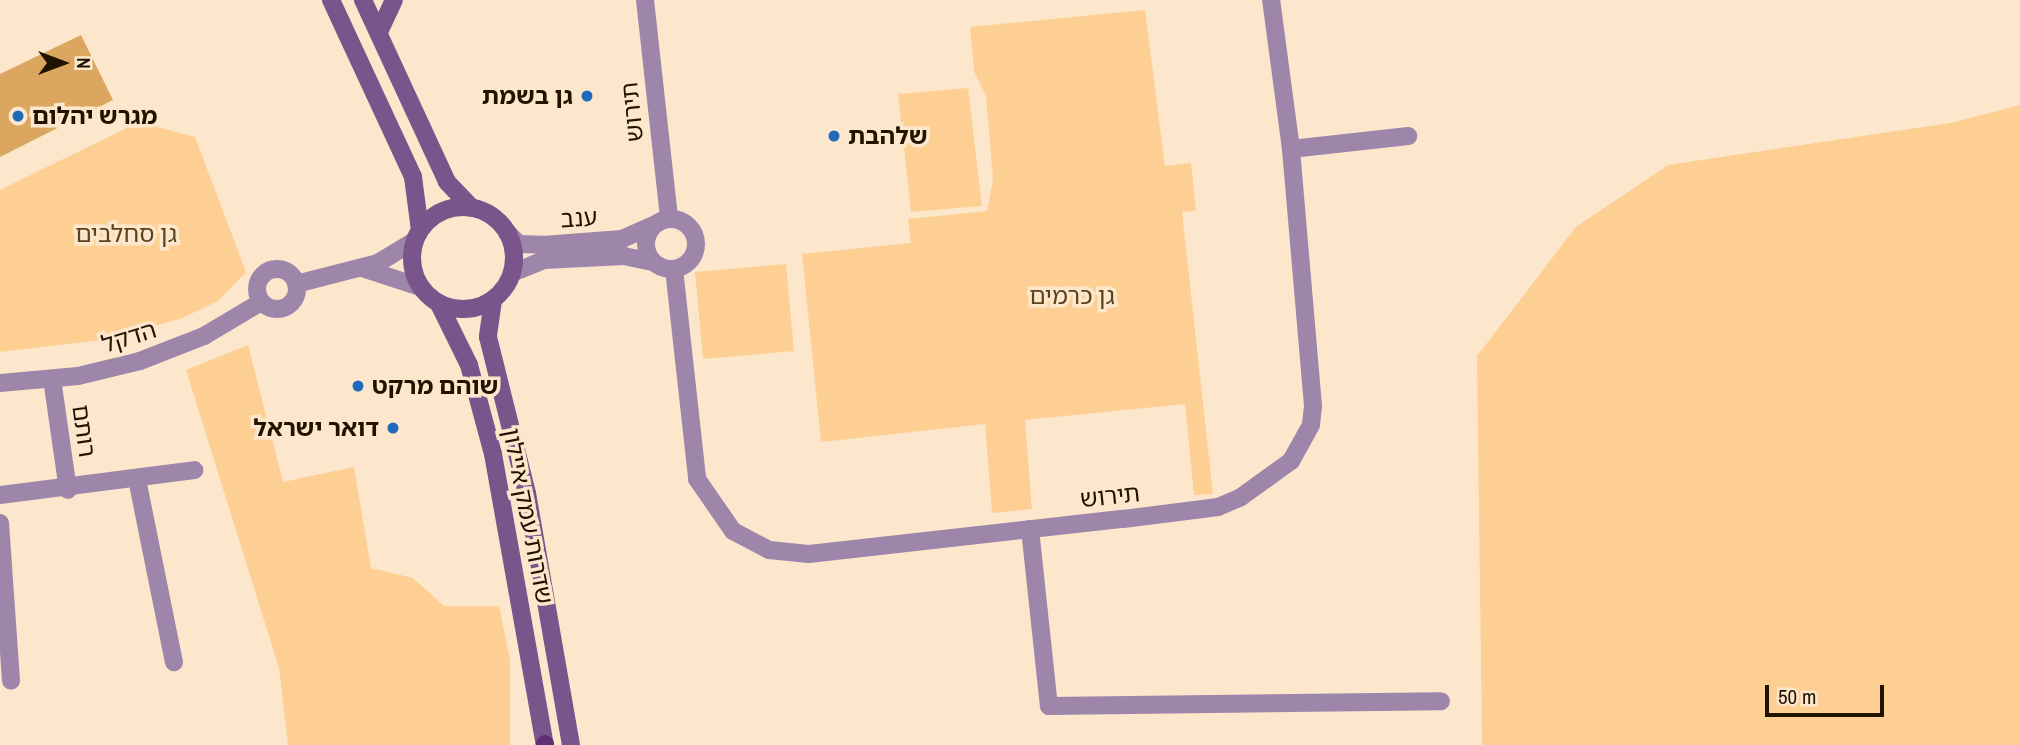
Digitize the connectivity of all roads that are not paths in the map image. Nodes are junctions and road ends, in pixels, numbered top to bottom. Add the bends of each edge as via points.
1 (331, 0) edge
2 (363, 0) edge
3 (394, 0) edge
4 (645, 0) edge
5 (1271, 0) edge
6 (379, 32) junction
7 (1408, 136) dead end
8 (1291, 149) junction
9 (472, 208) junction
10 (662, 221) junction
11 (507, 232) junction
12 (417, 235) junction
13 (653, 261) junction
14 (361, 268) junction
15 (674, 269) junction
16 (512, 273) junction
17 (296, 284) junction
18 (420, 287) junction
19 (493, 300) junction
20 (261, 302) junction
21 (439, 304) junction
22 (52, 379) junction
23 (0, 383) edge
24 (194, 470) dead end
25 (136, 479) junction
26 (68, 490) junction
27 (0, 495) edge
28 (0, 523) edge
29 (1030, 529) junction
30 (174, 662) dead end
31 (11, 681) dead end
32 (1441, 701) dead end
33 (545, 745) edge
34 (571, 745) edge

1 - 12 main road via 413,177
2 - 6 main road
3 - 6 main road
4 - 10 street, תירוש
5 - 8 street, תירוש
6 - 9 main road via 447,183
7 - 8 street
8 - 29 street, תירוש via 1314,379 1311,425 1302,446 1260,488 1218,507
9 - 11 main road via 496,219
9 - 12 main road via 443,211
10 - 11 street, ענב via 639,235 589,243 519,244
10 - 13 street via 646,238
10 - 15 street via 690,228 696,244 691,259
11 - 16 main road via 514,257
12 - 14 street
12 - 18 main road via 412,269
13 - 15 street
13 - 16 street, ענב via 624,256 544,260
14 - 17 street
14 - 18 street
15 - 29 street, תירוש via 690,452 704,492 733,531 769,550 809,554
16 - 19 main road
17 - 20 street via 289,306 273,309
17 - 20 street via 288,272 268,271 257,288
18 - 21 main road
19 - 21 main road via 467,310
19 - 34 main road, שדרות עמק איילון via 488,337 527,493
20 - 22 street, הדקל via 174,349
21 - 33 main road, שדרות עמק איילון via 469,365 493,454
22 - 23 street, הדקל
22 - 26 street, רותם
24 - 25 street
25 - 26 street
25 - 30 street
26 - 27 street
28 - 31 street
29 - 32 street via 1049,706

